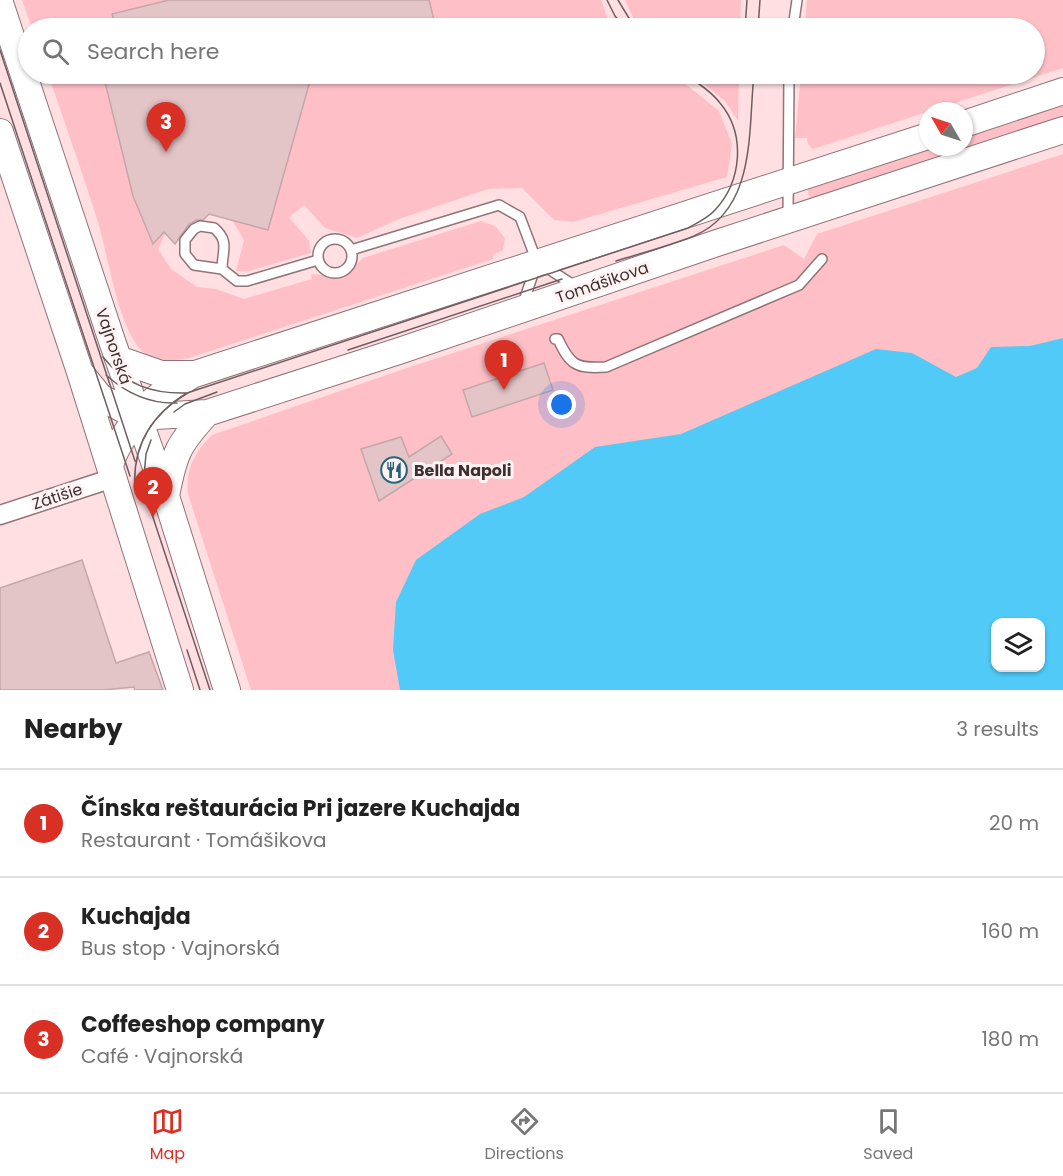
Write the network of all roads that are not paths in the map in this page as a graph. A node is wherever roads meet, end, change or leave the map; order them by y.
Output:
1 (797, 0) edge
2 (0, 3) edge
3 (794, 18) edge
4 (18, 57) edge
5 (27, 84) edge
6 (789, 84) edge
7 (1063, 91) edge
8 (973, 121) edge
9 (1063, 130) edge
10 (0, 132) edge
11 (919, 139) edge
12 (788, 182) junction
13 (788, 221) junction
14 (351, 250) junction
15 (822, 259) dead end
16 (318, 260) junction
17 (537, 262) junction
18 (222, 269) junction
19 (581, 290) junction
20 (522, 309) junction
21 (555, 339) dead end
22 (118, 359) junction
23 (80, 372) junction
24 (195, 374) junction
25 (207, 413) junction
26 (138, 417) junction
27 (111, 472) junction
28 (166, 496) junction
29 (0, 515) edge
30 (180, 690) edge
31 (227, 690) edge

1 - 3 lane
2 - 4 main road, Vajnorská
5 - 22 main road, Vajnorská
6 - 12 lane
7 - 8 main road
9 - 13 main road, Tomášikova
10 - 23 main road
11 - 12 main road
12 - 13 lane
12 - 17 main road
13 - 19 main road, Tomášikova
14 - 16 lane
14 - 16 lane
14 - 17 lane
15 - 21 lane
16 - 18 lane
17 - 19 lane
17 - 20 lane
17 - 24 main road
18 - 18 lane
19 - 20 main road, Tomášikova
20 - 25 main road, Tomášikova
22 - 24 main road
22 - 26 main road, Vajnorská
23 - 26 main road
23 - 27 main road
24 - 26 main road
25 - 26 main road, Tomášikova
25 - 28 main road
26 - 27 main road
26 - 28 main road, Vajnorská
27 - 29 street, Zátišie
27 - 30 main road
28 - 31 main road, Vajnorská

